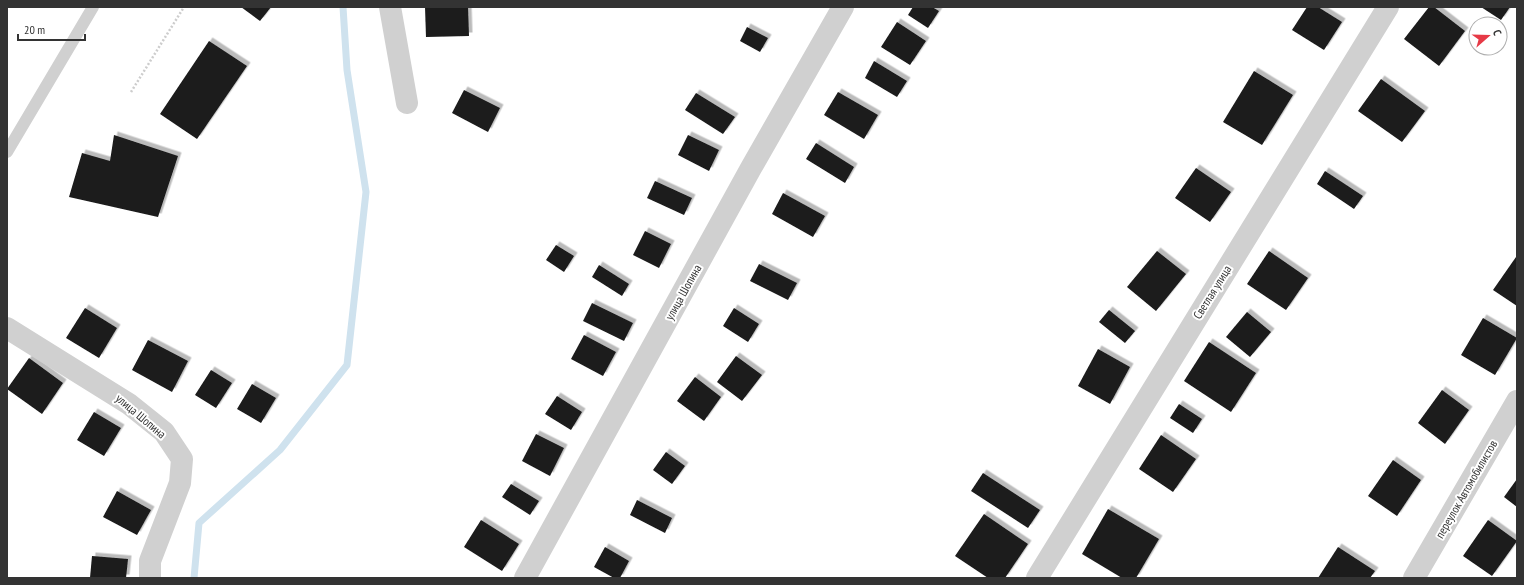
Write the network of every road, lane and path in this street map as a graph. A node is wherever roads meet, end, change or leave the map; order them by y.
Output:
1 (93, 7) edge
2 (184, 7) edge
3 (390, 7) edge
4 (843, 7) edge
5 (1388, 7) edge
6 (131, 92) dead end
7 (407, 103) dead end
8 (7, 152) edge
9 (7, 328) edge
10 (1517, 401) edge
11 (150, 578) edge
12 (525, 578) edge
13 (1037, 578) edge
14 (1414, 578) edge

1 - 8 lane
2 - 6 path
3 - 7 street
4 - 12 street, улица Шопина
5 - 13 street, Светлая улица
9 - 11 street, улица Шопина
10 - 14 street, переулок Автомобилистов

